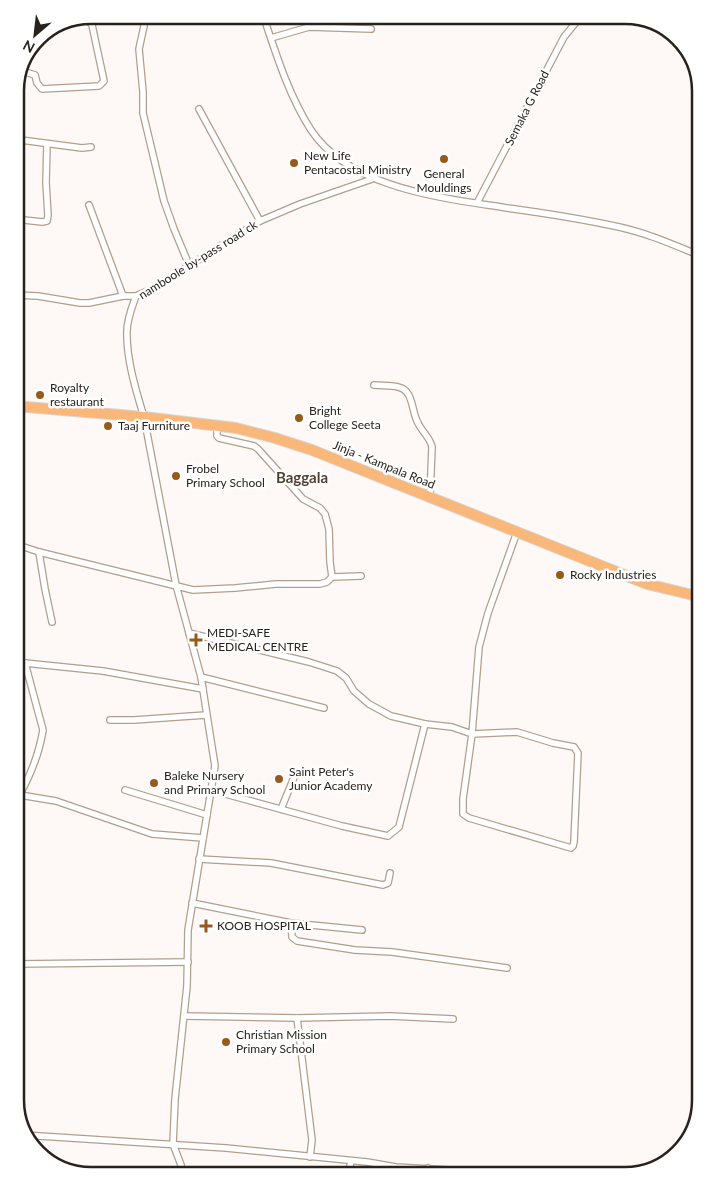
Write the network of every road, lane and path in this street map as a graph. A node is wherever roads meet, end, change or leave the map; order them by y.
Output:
1 (91, 24) edge
2 (144, 24) edge
3 (266, 24) edge
4 (575, 24) edge
5 (371, 29) dead end
6 (271, 38) junction
7 (26, 72) edge
8 (199, 109) dead end
9 (24, 140) edge
10 (47, 144) junction
11 (92, 147) dead end
12 (375, 178) junction
13 (477, 203) junction
14 (90, 205) dead end
15 (24, 220) edge
16 (260, 221) junction
17 (692, 252) edge
18 (189, 264) junction
19 (24, 295) edge
20 (123, 296) junction
21 (136, 296) junction
22 (374, 385) dead end
23 (24, 407) edge
24 (144, 417) junction
25 (217, 426) junction
26 (430, 497) junction
27 (517, 532) junction
28 (24, 547) edge
29 (39, 552) junction
30 (361, 576) dead end
31 (332, 577) junction
32 (176, 586) junction
33 (692, 595) edge
34 (52, 622) dead end
35 (189, 633) junction
36 (25, 663) joint
37 (200, 677) junction
38 (203, 689) junction
39 (324, 708) dead end
40 (206, 714) junction
41 (110, 720) dead end
42 (425, 724) junction
43 (472, 734) junction
44 (295, 775) dead end
45 (24, 786) edge
46 (125, 790) dead end
47 (212, 790) junction
48 (24, 796) edge
49 (281, 809) junction
50 (207, 815) junction
51 (203, 838) junction
52 (199, 859) junction
53 (390, 873) dead end
54 (192, 903) junction
55 (291, 923) junction
56 (362, 930) dead end
57 (188, 962) junction
58 (24, 964) edge
59 (507, 968) dead end
60 (184, 1016) junction
61 (297, 1018) junction
62 (453, 1019) dead end
63 (34, 1137) edge
64 (172, 1144) junction
65 (310, 1157) junction
66 (351, 1160) junction
67 (181, 1167) edge
68 (350, 1167) edge
69 (396, 1167) edge

1 - 7 street
2 - 18 street
3 - 6 street
4 - 13 street, Semaka G Road
5 - 6 street
6 - 12 street
8 - 16 street
9 - 10 street
10 - 11 street
10 - 15 street
12 - 13 street
12 - 16 street, namboole by-pass road ck
13 - 17 street
14 - 20 street
16 - 18 street, namboole by-pass road ck
18 - 21 street, namboole by-pass road ck
19 - 20 street
20 - 21 street
21 - 24 street, namboole by-pass road ck
22 - 26 street
23 - 24 highway, Jinja - Kampala Road
24 - 25 highway, Jinja - Kampala Road
24 - 32 street, namboole by-pass road ck
25 - 26 highway, Jinja - Kampala Road
25 - 31 street
26 - 27 highway, Jinja - Kampala Road
27 - 33 highway, Jinja - Kampala Road
27 - 43 street
28 - 29 street
29 - 32 street
29 - 34 street
30 - 31 street
31 - 32 street
32 - 35 street, namboole by-pass road ck
35 - 37 street, namboole by-pass road ck
35 - 42 street
36 - 38 street
36 - 45 street
37 - 38 street, namboole by-pass road ck
37 - 39 street
38 - 40 street, namboole by-pass road ck
40 - 41 street
40 - 47 street, namboole by-pass road ck
42 - 43 street
42 - 49 street
43 - 43 street
44 - 49 street
46 - 50 street
47 - 49 street
47 - 50 street, namboole by-pass road ck
48 - 51 street
50 - 51 street, namboole by-pass road ck
51 - 52 street, namboole by-pass road ck
52 - 53 street
52 - 54 street, namboole by-pass road ck
54 - 55 street
54 - 57 street, namboole by-pass road ck
55 - 56 street
55 - 59 street
57 - 58 street
57 - 60 street, namboole by-pass road ck
60 - 61 street
60 - 64 street, namboole by-pass road ck
61 - 62 street
61 - 65 street
63 - 64 street
64 - 65 street
64 - 67 street
65 - 66 street
66 - 68 street
66 - 69 street

